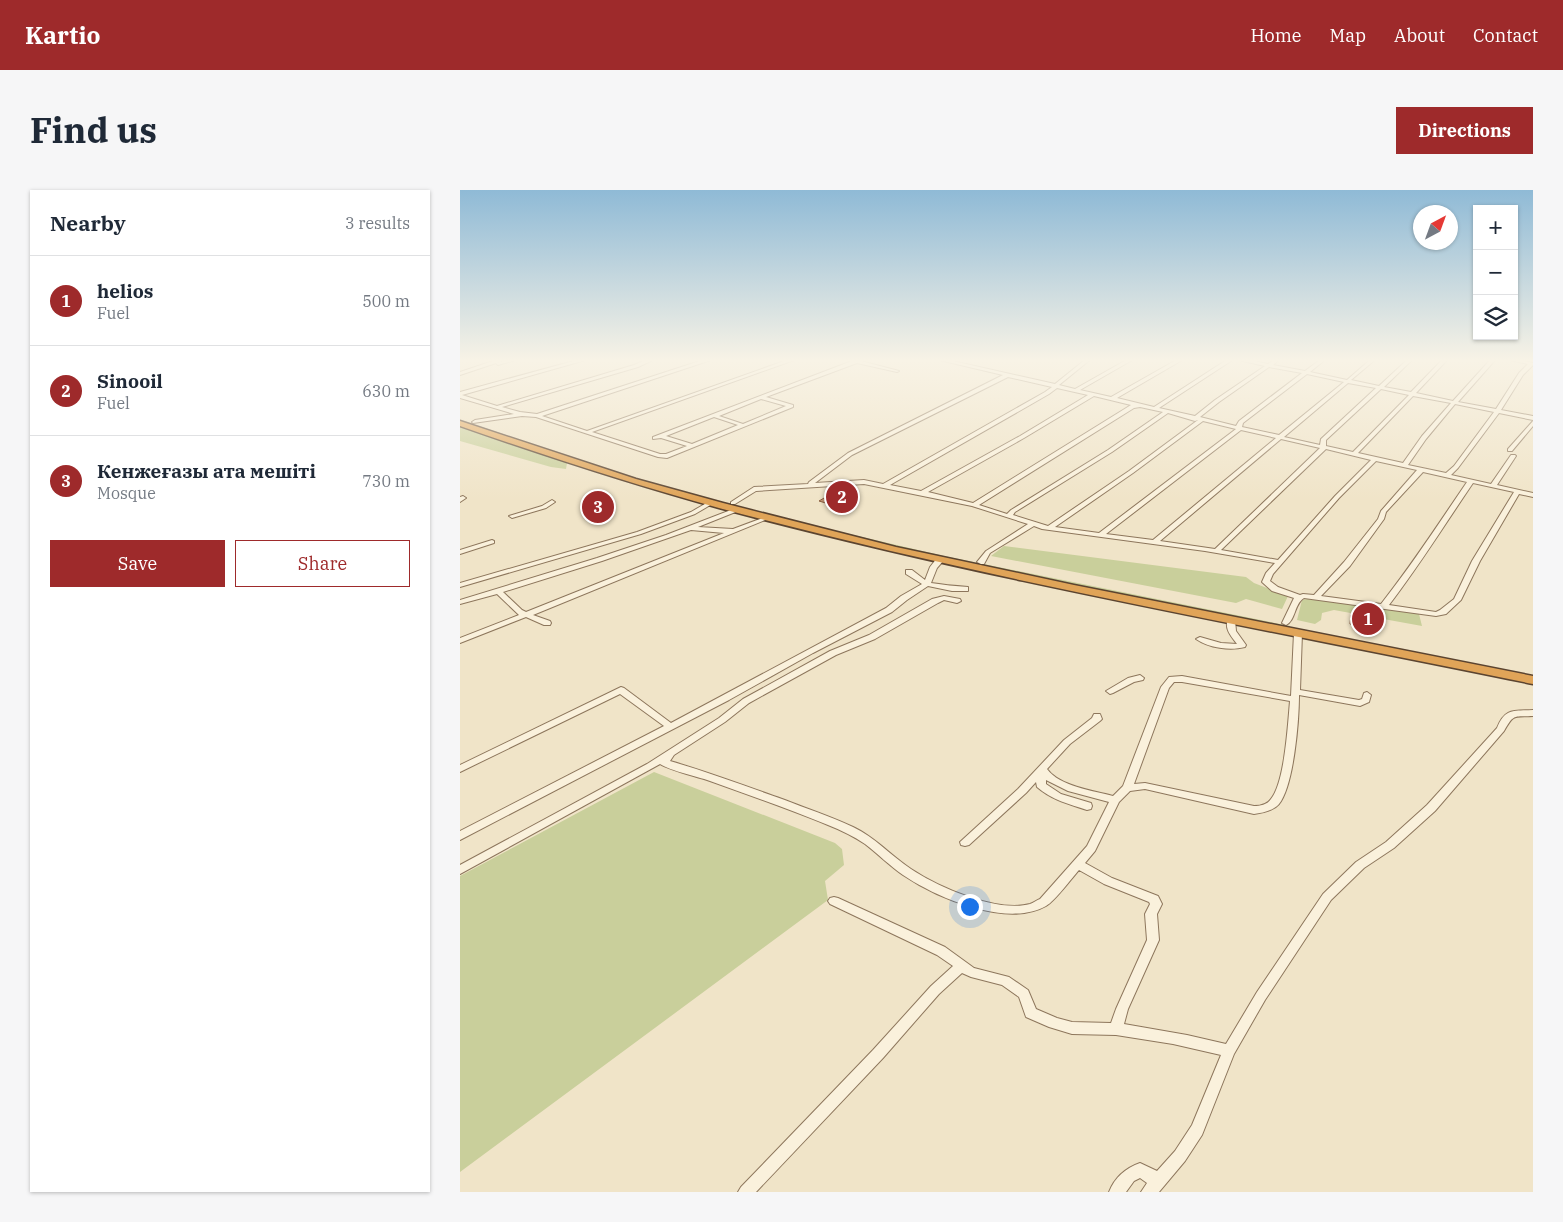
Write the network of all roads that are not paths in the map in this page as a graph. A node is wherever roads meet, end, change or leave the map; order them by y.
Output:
1 (493, 406) edge
2 (501, 406) edge
3 (568, 406) edge
4 (662, 406) edge
5 (742, 406) edge
6 (790, 406) edge
7 (946, 406) edge
8 (1023, 406) edge
9 (1074, 406) edge
10 (1140, 406) joint
11 (1159, 406) edge
12 (1212, 406) edge
13 (1263, 406) edge
14 (1318, 406) edge
15 (1359, 406) edge
16 (1400, 406) edge
17 (1451, 406) edge
18 (1472, 406) edge
19 (1501, 406) edge
20 (497, 407) junction
21 (1154, 409) junction
22 (1498, 411) junction
23 (1167, 412) junction
24 (522, 415) junction
25 (537, 416) junction
26 (715, 416) junction
27 (460, 417) edge
28 (1533, 418) edge
29 (1198, 420) junction
30 (474, 422) junction
31 (460, 423) edge
32 (1533, 423) edge
33 (742, 425) junction
34 (1240, 429) junction
35 (588, 432) junction
36 (662, 436) junction
37 (655, 438) dead end
38 (1279, 438) junction
39 (692, 446) junction
40 (1324, 448) junction
41 (1353, 455) junction
42 (1374, 459) junction
43 (1404, 466) junction
44 (1421, 470) junction
45 (1446, 476) junction
46 (1471, 481) junction
47 (809, 484) junction
48 (884, 486) junction
49 (1493, 486) junction
50 (922, 492) junction
51 (1517, 492) junction
52 (1533, 496) edge
53 (552, 502) dead end
54 (710, 503) junction
55 (974, 505) junction
56 (735, 507) junction
57 (512, 516) dead end
58 (1009, 516) junction
59 (767, 518) junction
60 (709, 521) junction
61 (1032, 524) junction
62 (1050, 528) junction
63 (686, 531) junction
64 (716, 531) junction
65 (734, 532) junction
66 (1100, 536) junction
67 (492, 542) dead end
68 (1154, 542) junction
69 (1216, 551) junction
70 (460, 552) edge
71 (940, 560) junction
72 (981, 562) junction
73 (1279, 562) junction
74 (909, 572) dead end
75 (927, 584) junction
76 (460, 585) edge
77 (965, 589) dead end
78 (498, 591) junction
79 (1316, 596) junction
80 (1299, 597) junction
81 (957, 601) dead end
82 (460, 602) edge
83 (1384, 606) junction
84 (528, 614) junction
85 (1231, 620) junction
86 (547, 623) dead end
87 (1286, 623) junction
88 (1298, 633) junction
89 (1200, 639) dead end
90 (460, 641) edge
91 (1533, 673) edge
92 (1140, 678) dead end
93 (1533, 680) edge
94 (1110, 691) dead end
95 (1367, 695) dead end
96 (1295, 696) junction
97 (726, 698) junction
98 (1533, 713) edge
99 (1096, 716) dead end
100 (722, 720) junction
101 (670, 727) junction
102 (672, 751) junction
103 (1042, 769) junction
104 (460, 770) edge
105 (1127, 788) junction
106 (1110, 799) dead end
107 (1087, 806) dead end
108 (460, 836) edge
109 (965, 842) dead end
110 (1078, 864) junction
111 (460, 870) edge
112 (834, 901) dead end
113 (961, 966) junction
114 (1116, 1029) junction
115 (1229, 1051) junction
116 (1154, 1187) edge
117 (746, 1192) edge
118 (1117, 1192) edge

1 - 20 street
2 - 20 street
3 - 25 street
4 - 35 street
5 - 26 street
6 - 33 street
7 - 47 street
8 - 48 street
9 - 50 street
10 - 21 street
10 - 55 street
11 - 21 street
12 - 29 street
13 - 34 street
14 - 38 street
15 - 40 street
16 - 41 street
17 - 43 street
18 - 22 street
19 - 22 street
20 - 24 street
21 - 23 street
22 - 28 street
22 - 45 street
23 - 29 street
23 - 58 street
24 - 25 street
24 - 30 street
25 - 35 street
26 - 33 street
26 - 36 street
27 - 30 highway
29 - 34 street
29 - 62 street
30 - 56 highway
31 - 54 highway
32 - 49 street
33 - 39 street
34 - 38 street
34 - 66 street
35 - 39 street
36 - 37 street
36 - 39 street
38 - 40 street
38 - 68 street
40 - 41 street
40 - 69 street
41 - 42 street
42 - 43 street
42 - 73 street
43 - 44 street
44 - 45 street
44 - 79 street
45 - 46 street
46 - 49 street
46 - 83 street
47 - 48 street
47 - 56 street
48 - 50 street
49 - 51 street
50 - 55 street
51 - 52 street
51 - 83 street
53 - 57 street
54 - 56 highway
54 - 76 street
55 - 58 street
56 - 59 highway
56 - 60 street
56 - 72 highway
58 - 61 street
59 - 65 street
59 - 71 highway
60 - 63 street
60 - 64 street
61 - 62 street
61 - 72 street
62 - 66 street
63 - 64 street
63 - 78 street
64 - 65 street
65 - 84 street
66 - 68 street
67 - 70 street
68 - 69 street
69 - 73 street
71 - 75 street
71 - 85 highway
72 - 87 highway
73 - 80 street
74 - 75 street
75 - 77 street
75 - 97 street
78 - 82 street
78 - 84 street
79 - 80 street
79 - 83 street
80 - 87 street
81 - 100 street
84 - 86 street
84 - 90 street
85 - 88 highway
85 - 89 street
87 - 91 highway
88 - 93 highway
88 - 96 street
92 - 94 street
95 - 96 street
96 - 105 street
96 - 105 street
97 - 100 street
97 - 101 street
98 - 115 street
99 - 103 street
100 - 102 street
101 - 104 street
101 - 108 street
102 - 110 street
102 - 111 street
103 - 106 street
103 - 107 street
103 - 109 street
105 - 110 street
110 - 114 street
112 - 113 street
113 - 114 street
113 - 117 street
114 - 115 street
115 - 116 street
116 - 118 street

